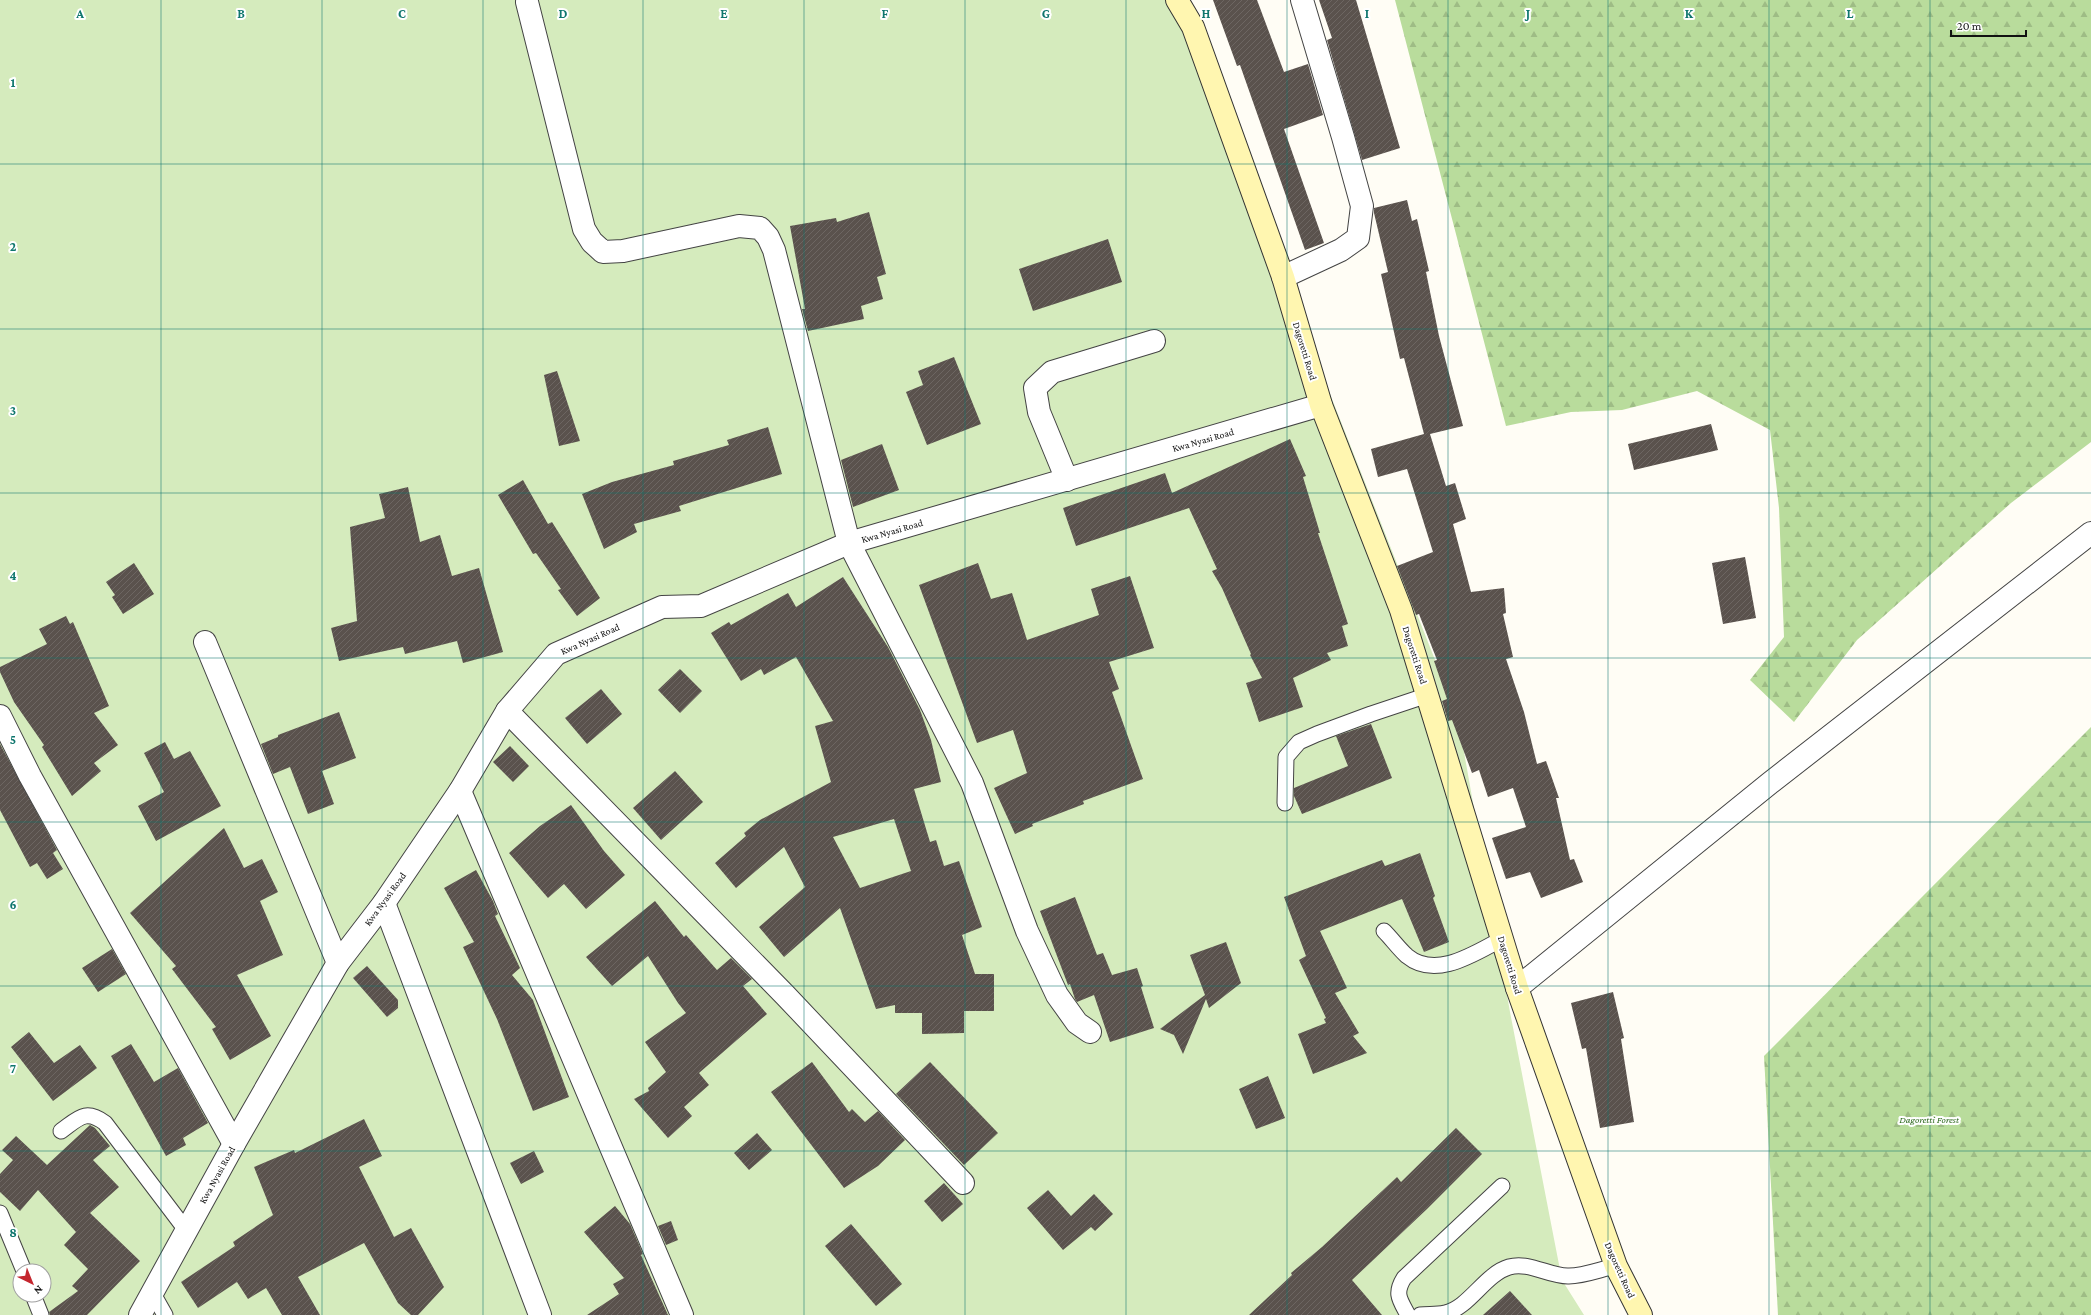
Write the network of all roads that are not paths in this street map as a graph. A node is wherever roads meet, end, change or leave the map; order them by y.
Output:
1 (1177, 0) edge
2 (1302, 0) edge
3 (527, 2) dead end
4 (1283, 277) junction
5 (1154, 341) dead end
6 (1321, 405) junction
7 (1067, 480) junction
8 (2091, 533) edge
9 (849, 543) junction
10 (205, 642) dead end
11 (1428, 695) junction
12 (507, 711) junction
13 (0, 716) edge
14 (460, 791) junction
15 (1285, 804) dead end
16 (384, 903) junction
17 (1384, 931) dead end
18 (1502, 939) junction
19 (338, 963) junction
20 (1517, 988) junction
21 (1090, 1032) dead end
22 (61, 1131) dead end
23 (234, 1144) junction
24 (964, 1183) dead end
25 (1502, 1186) dead end
26 (0, 1213) edge
27 (186, 1230) junction
28 (21, 1263) edge
29 (1616, 1266) junction
30 (152, 1292) junction
31 (36, 1303) edge
32 (41, 1315) edge
33 (140, 1315) edge
34 (165, 1315) edge
35 (540, 1315) edge
36 (682, 1315) edge
37 (1408, 1315) edge
38 (1420, 1315) edge
39 (1641, 1315) edge

1 - 4 main road, Dagoretti Road
2 - 4 street
3 - 9 street
4 - 6 main road, Dagoretti Road
5 - 7 street
6 - 7 street, Kwa Nyasi Road
6 - 11 main road, Dagoretti Road
7 - 9 street, Kwa Nyasi Road
8 - 20 street
9 - 12 street, Kwa Nyasi Road
9 - 21 street
10 - 19 street
11 - 15 lane
11 - 18 main road, Dagoretti Road
12 - 14 street, Kwa Nyasi Road
12 - 24 street
13 - 23 street
14 - 16 street, Kwa Nyasi Road
14 - 36 street
16 - 19 street, Kwa Nyasi Road
16 - 35 street
17 - 18 lane
18 - 20 main road, Dagoretti Road
19 - 23 street, Kwa Nyasi Road
20 - 29 main road, Dagoretti Road
22 - 27 lane
23 - 27 street, Kwa Nyasi Road
25 - 37 lane
26 - 28 lane
27 - 30 street, Kwa Nyasi Road
29 - 38 lane
29 - 39 main road, Dagoretti Road
30 - 33 street, Kwa Nyasi Road
30 - 34 lane
31 - 32 lane

